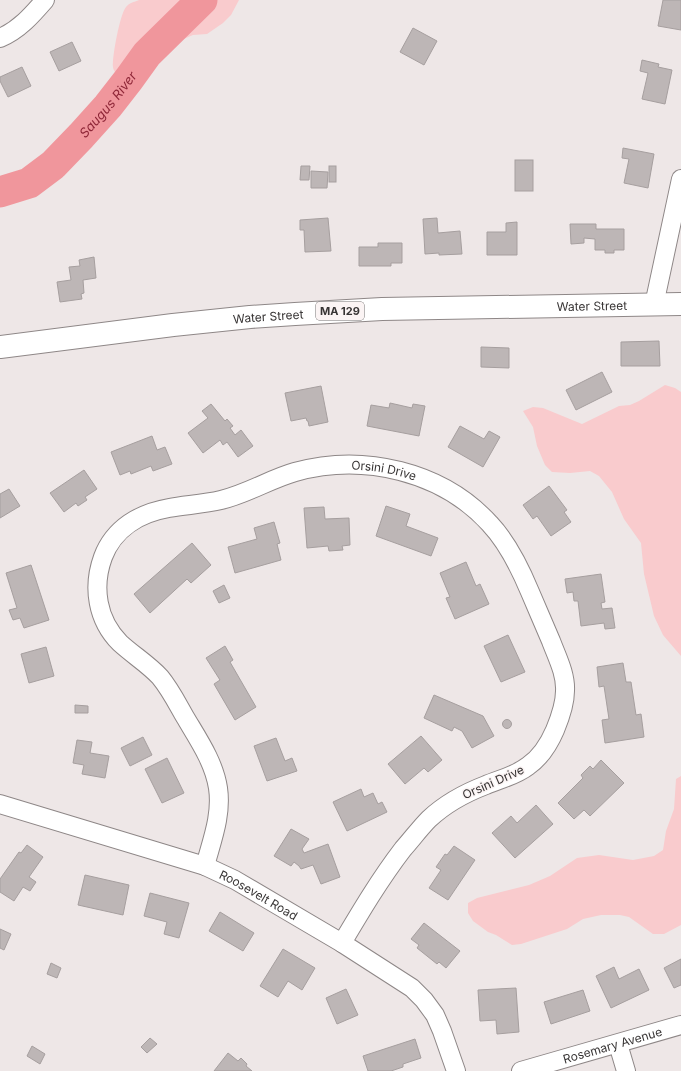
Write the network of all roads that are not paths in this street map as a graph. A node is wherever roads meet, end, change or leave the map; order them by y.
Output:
1 (45, 0) edge
2 (0, 38) edge
3 (681, 179) edge
4 (681, 304) edge
5 (654, 305) junction
6 (0, 347) edge
7 (0, 804) edge
8 (205, 866) junction
9 (342, 943) junction
10 (681, 1025) edge
11 (618, 1044) junction
12 (456, 1071) edge
13 (521, 1071) edge
14 (626, 1071) edge

1 - 2 street
3 - 5 street
4 - 5 main road, Water Street / MA 129
5 - 6 main road, Water Street / MA 129
7 - 8 street, Roosevelt Road
8 - 9 street, Roosevelt Road
8 - 9 street, Orsini Drive
9 - 12 street, Roosevelt Road
10 - 11 street, Rosemary Avenue
11 - 13 street, Rosemary Avenue
11 - 14 street

